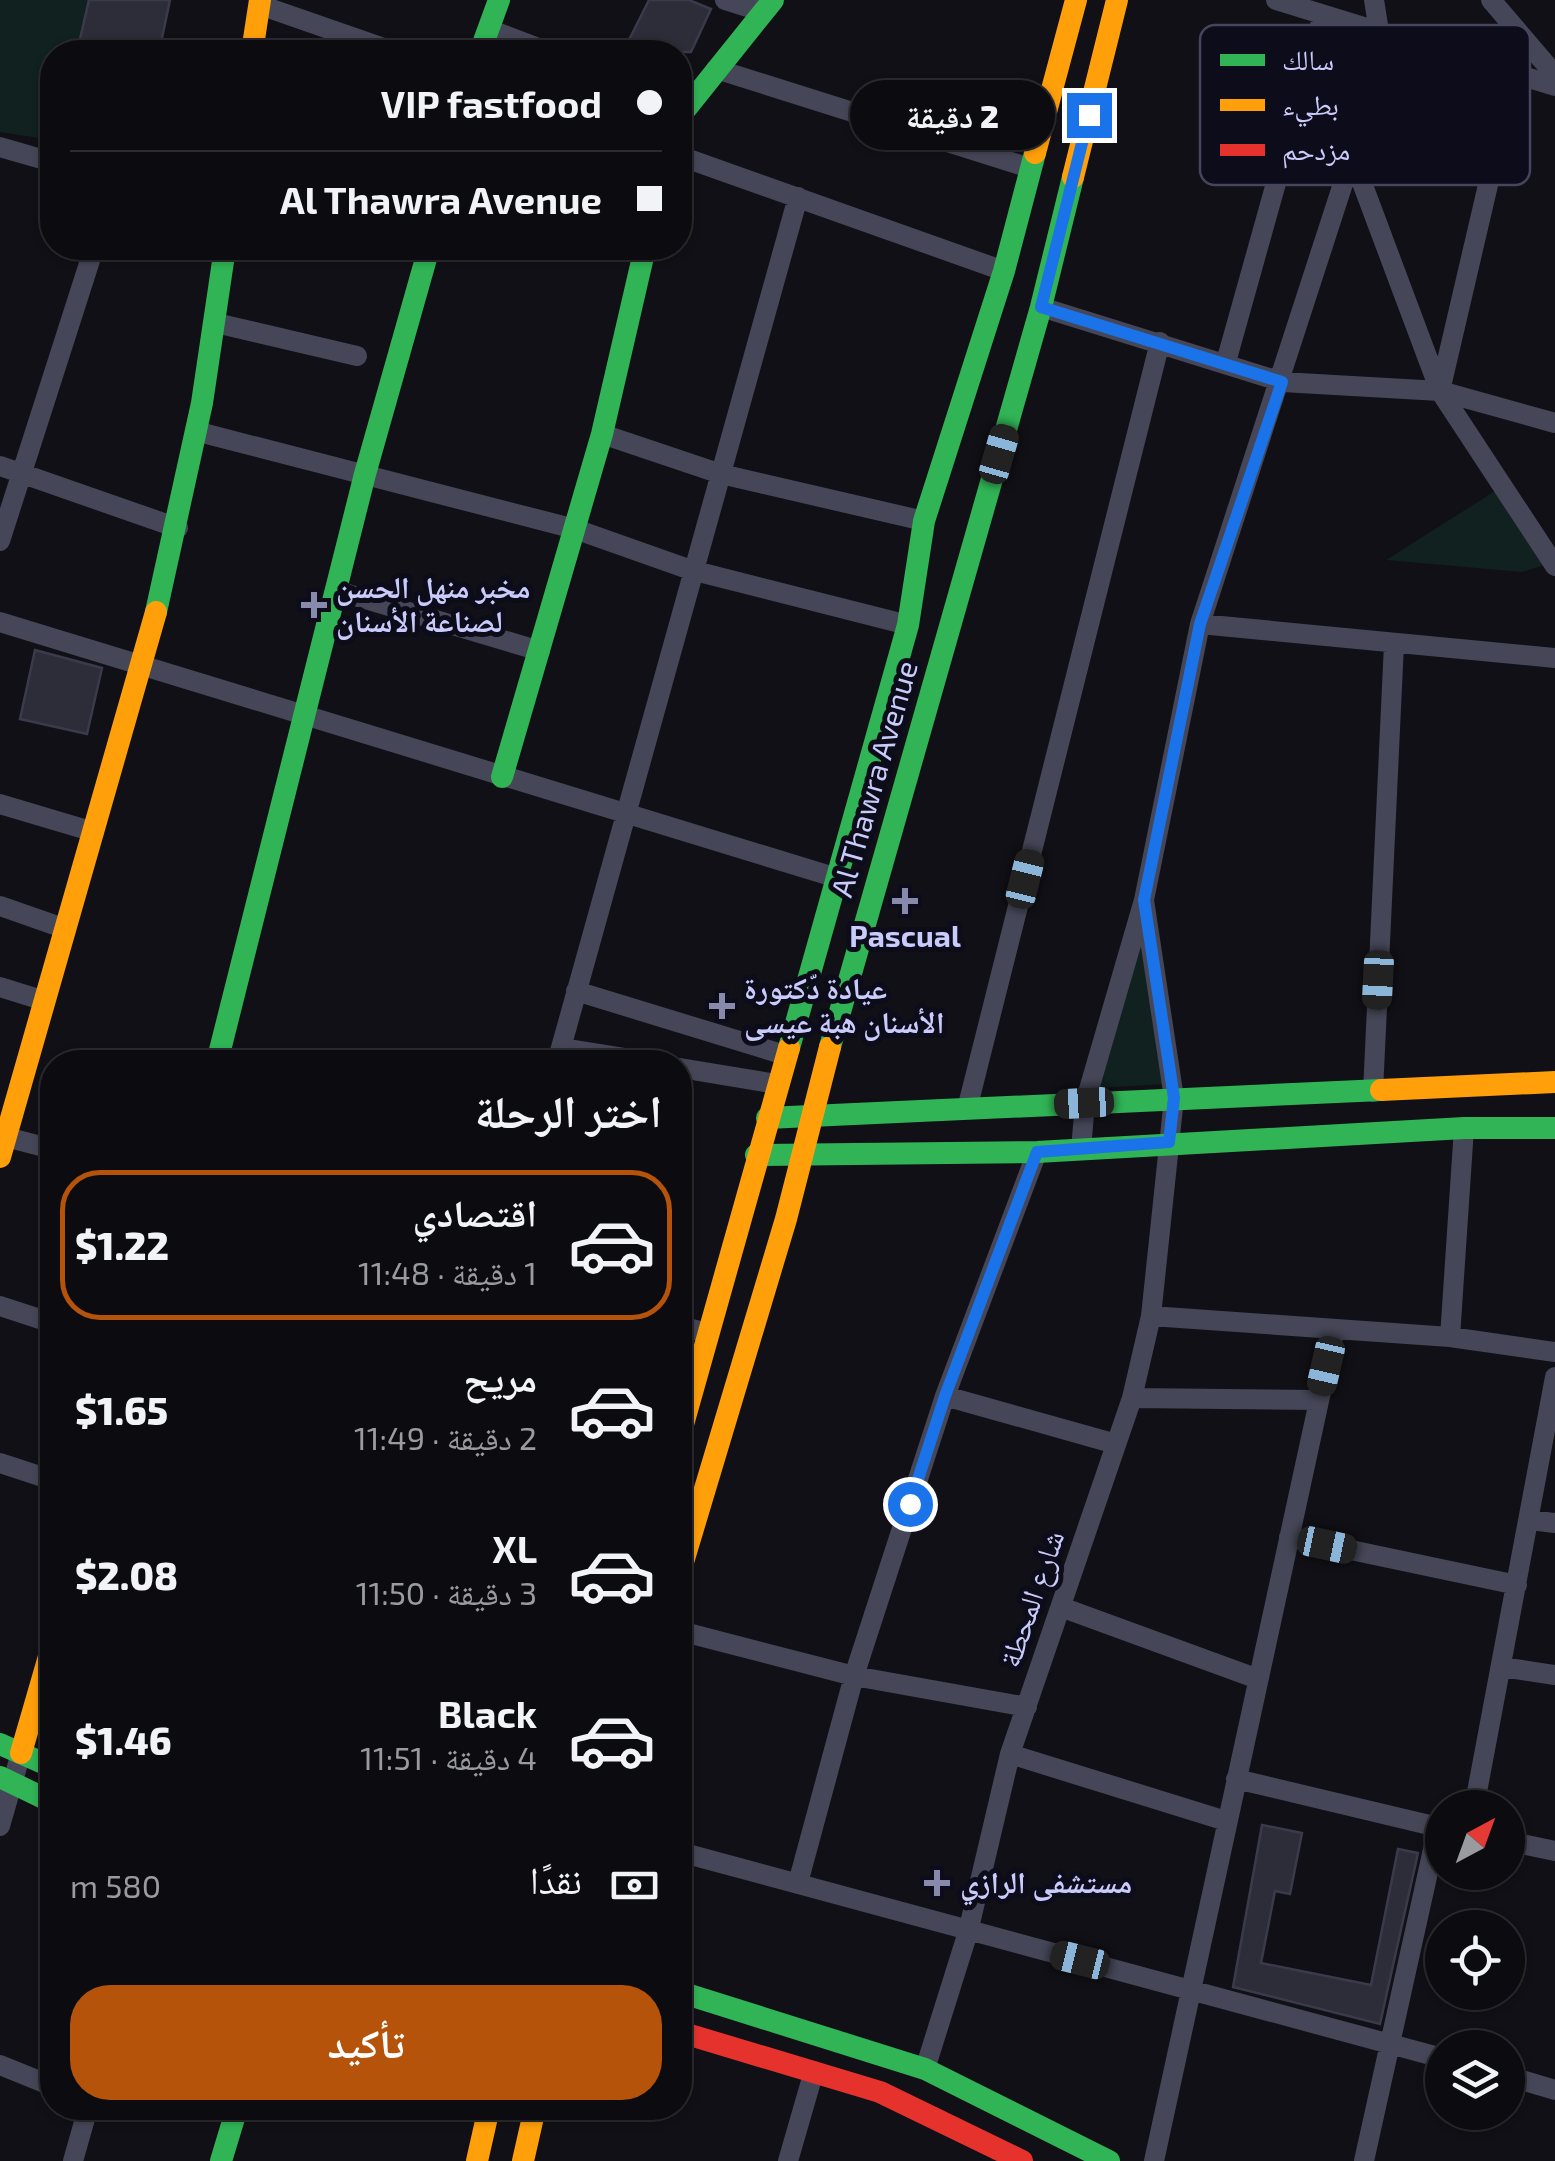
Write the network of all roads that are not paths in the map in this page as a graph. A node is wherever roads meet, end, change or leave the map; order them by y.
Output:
1 (499, 0) edge
2 (725, 0) edge
3 (1076, 0) edge
4 (1118, 0) edge
5 (1276, 0) edge
6 (1374, 0) edge
7 (1491, 0) edge
8 (260, 2) edge
9 (768, 6) edge
10 (1324, 15) junction
11 (1321, 25) edge
12 (1356, 25) edge
13 (1378, 25) edge
14 (1511, 25) edge
15 (488, 29) junction
16 (254, 40) edge
17 (363, 40) edge
18 (484, 40) edge
19 (517, 40) edge
20 (1530, 47) edge
21 (716, 69) junction
22 (1555, 75) edge
23 (1530, 78) edge
24 (1555, 86) edge
25 (692, 97) edge
26 (0, 147) edge
27 (40, 159) edge
28 (692, 160) edge
29 (1030, 168) junction
30 (1276, 185) edge
31 (1343, 185) edge
32 (1363, 185) edge
33 (1488, 185) edge
34 (798, 197) junction
35 (89, 260) edge
36 (224, 260) edge
37 (427, 260) edge
38 (642, 260) edge
39 (1004, 271) junction
40 (1041, 307) junction
41 (216, 322) junction
42 (1160, 342) junction
43 (357, 356) dead end
44 (1226, 362) junction
45 (1282, 382) junction
46 (1440, 391) junction
47 (1555, 423) edge
48 (199, 432) junction
49 (602, 434) junction
50 (10, 470) edge
51 (365, 474) junction
52 (721, 474) junction
53 (924, 521) junction
54 (178, 528) junction
55 (574, 528) junction
56 (0, 541) edge
57 (1555, 566) edge
58 (691, 570) junction
59 (336, 590) junction
60 (0, 622) edge
61 (1200, 624) junction
62 (908, 625) junction
63 (1394, 644) junction
64 (540, 651) junction
65 (1555, 658) edge
66 (144, 665) junction
67 (303, 718) junction
68 (502, 777) junction
69 (0, 804) edge
70 (625, 811) junction
71 (94, 832) junction
72 (834, 878) junction
73 (1144, 900) junction
74 (0, 906) edge
75 (66, 929) junction
76 (0, 987) edge
77 (576, 991) junction
78 (46, 1001) junction
79 (220, 1050) edge
80 (560, 1050) edge
81 (784, 1055) junction
82 (692, 1070) edge
83 (1555, 1082) edge
84 (777, 1084) junction
85 (1373, 1092) junction
86 (1174, 1098) junction
87 (1084, 1103) junction
88 (967, 1109) junction
89 (810, 1117) junction
90 (767, 1118) junction
91 (1464, 1128) junction
92 (1555, 1128) edge
93 (1169, 1142) junction
94 (3, 1147) edge
95 (40, 1149) edge
96 (1080, 1149) junction
97 (1037, 1152) junction
98 (756, 1155) junction
99 (801, 1155) junction
100 (0, 1306) edge
101 (1150, 1316) junction
102 (40, 1319) edge
103 (692, 1329) edge
104 (1334, 1332) junction
105 (707, 1333) junction
106 (1450, 1338) junction
107 (1555, 1352) edge
108 (1555, 1377) edge
109 (692, 1390) edge
110 (945, 1396) junction
111 (1132, 1398) junction
112 (1318, 1400) junction
113 (1116, 1444) junction
114 (0, 1463) edge
115 (40, 1476) edge
116 (1530, 1520) junction
117 (1555, 1523) edge
118 (692, 1531) edge
119 (1288, 1537) junction
120 (1517, 1585) junction
121 (1061, 1607) junction
122 (692, 1634) edge
123 (1502, 1667) junction
124 (1555, 1675) edge
125 (40, 1676) edge
126 (854, 1676) junction
127 (1258, 1679) junction
128 (1027, 1707) junction
129 (11, 1748) edge
130 (1010, 1754) junction
131 (40, 1761) edge
132 (1236, 1779) junction
133 (6, 1780) edge
134 (1478, 1790) edge
135 (40, 1796) edge
136 (1226, 1821) junction
137 (1425, 1824) edge
138 (0, 1826) edge
139 (1525, 1845) edge
140 (1555, 1851) edge
141 (692, 1855) edge
142 (798, 1882) junction
143 (1426, 1890) edge
144 (968, 1932) junction
145 (1191, 1989) junction
146 (692, 1996) edge
147 (692, 2035) edge
148 (1391, 2042) junction
149 (1425, 2053) edge
150 (0, 2065) edge
151 (925, 2069) junction
152 (814, 2070) junction
153 (40, 2081) edge
154 (1525, 2081) edge
155 (1555, 2090) edge
156 (81, 2120) edge
157 (233, 2120) edge
158 (486, 2120) edge
159 (532, 2120) edge
160 (73, 2161) edge
161 (221, 2161) edge
162 (477, 2161) edge
163 (523, 2161) edge
164 (788, 2161) edge
165 (1022, 2161) edge
166 (1109, 2161) edge
167 (1154, 2161) edge
168 (1364, 2161) edge

1 - 15 main road
2 - 9 street
3 - 29 main road, Al Thawra Avenue
4 - 40 main road, Al Thawra Avenue
5 - 10 street
6 - 13 street
7 - 14 street
8 - 16 main road
8 - 17 street
9 - 21 main road
10 - 11 street
10 - 12 street
15 - 18 main road
15 - 19 street
20 - 22 street
21 - 25 main road
21 - 29 street
23 - 24 street
26 - 27 street
28 - 34 street
29 - 39 main road, Al Thawra Avenue
30 - 44 street
31 - 45 street
32 - 46 street
33 - 46 street
34 - 39 street
34 - 52 street
35 - 50 street
36 - 41 main road
37 - 51 main road
38 - 49 main road
39 - 53 main road, Al Thawra Avenue
40 - 42 street
40 - 89 main road, Al Thawra Avenue
41 - 43 street
41 - 48 main road
42 - 44 street
42 - 88 street
44 - 45 street
45 - 46 street
45 - 61 street
46 - 47 street
46 - 57 street
48 - 51 street
48 - 54 main road
49 - 52 street
49 - 55 main road
50 - 54 street
50 - 56 street
51 - 55 street
51 - 59 main road
52 - 53 street
52 - 58 street
53 - 62 main road, Al Thawra Avenue
54 - 66 main road
55 - 58 street
55 - 64 main road
58 - 62 street
58 - 70 street
59 - 64 street
59 - 67 main road
60 - 66 street
61 - 63 street
61 - 73 street
62 - 72 main road, Al Thawra Avenue
63 - 65 street
63 - 85 street
64 - 68 main road
66 - 67 street
66 - 71 main road
67 - 68 street
67 - 79 main road
68 - 70 street
69 - 71 street
70 - 72 street
70 - 77 street
71 - 75 main road
72 - 81 main road, Al Thawra Avenue
73 - 86 street, شارع المحطة
73 - 87 street
74 - 75 street
75 - 78 main road
76 - 78 street
77 - 80 street
77 - 81 street
78 - 94 main road
81 - 84 main road, Al Thawra Avenue
82 - 84 street
83 - 85 main road
84 - 90 main road, Al Thawra Avenue
85 - 86 main road
86 - 87 main road
86 - 93 street, شارع المحطة
87 - 88 main road
87 - 96 street
88 - 89 main road
89 - 90 main road
89 - 99 main road, Al Thawra Avenue
90 - 98 main road, Al Thawra Avenue
91 - 92 main road
91 - 93 main road
91 - 106 street
93 - 96 main road
93 - 101 street, شارع المحطة
94 - 95 street
96 - 97 main road
97 - 99 main road
97 - 110 street
98 - 99 main road
98 - 105 main road, Al Thawra Avenue
99 - 118 main road, Al Thawra Avenue
100 - 102 street
101 - 104 street
101 - 111 street, شارع المحطة
103 - 105 street
104 - 106 street
104 - 112 street
105 - 109 main road, Al Thawra Avenue
106 - 107 street
108 - 116 street
110 - 113 street
110 - 126 street
111 - 112 street
111 - 113 street, شارع المحطة
112 - 119 street
113 - 121 street, شارع المحطة
114 - 115 street
116 - 117 street
116 - 120 street
119 - 120 street
119 - 127 street
120 - 123 street
121 - 127 street
121 - 128 street, شارع المحطة
122 - 126 street
123 - 124 street
123 - 134 street
125 - 129 main road
126 - 128 street
126 - 142 street
127 - 132 street
128 - 130 street, شارع المحطة
129 - 131 main road
129 - 133 street
130 - 136 street
130 - 144 street, شارع المحطة
132 - 136 street
132 - 137 street
133 - 135 main road
133 - 138 street
136 - 145 street
139 - 140 street
141 - 142 street
142 - 144 street
143 - 148 street
144 - 145 street
144 - 151 street, شارع المحطة
145 - 148 street
145 - 167 street
146 - 151 main road
147 - 152 main road
148 - 149 street
148 - 168 street
150 - 153 street
151 - 166 main road
152 - 164 street
152 - 165 main road
154 - 155 street
156 - 160 street
157 - 161 main road
158 - 162 main road
159 - 163 main road

